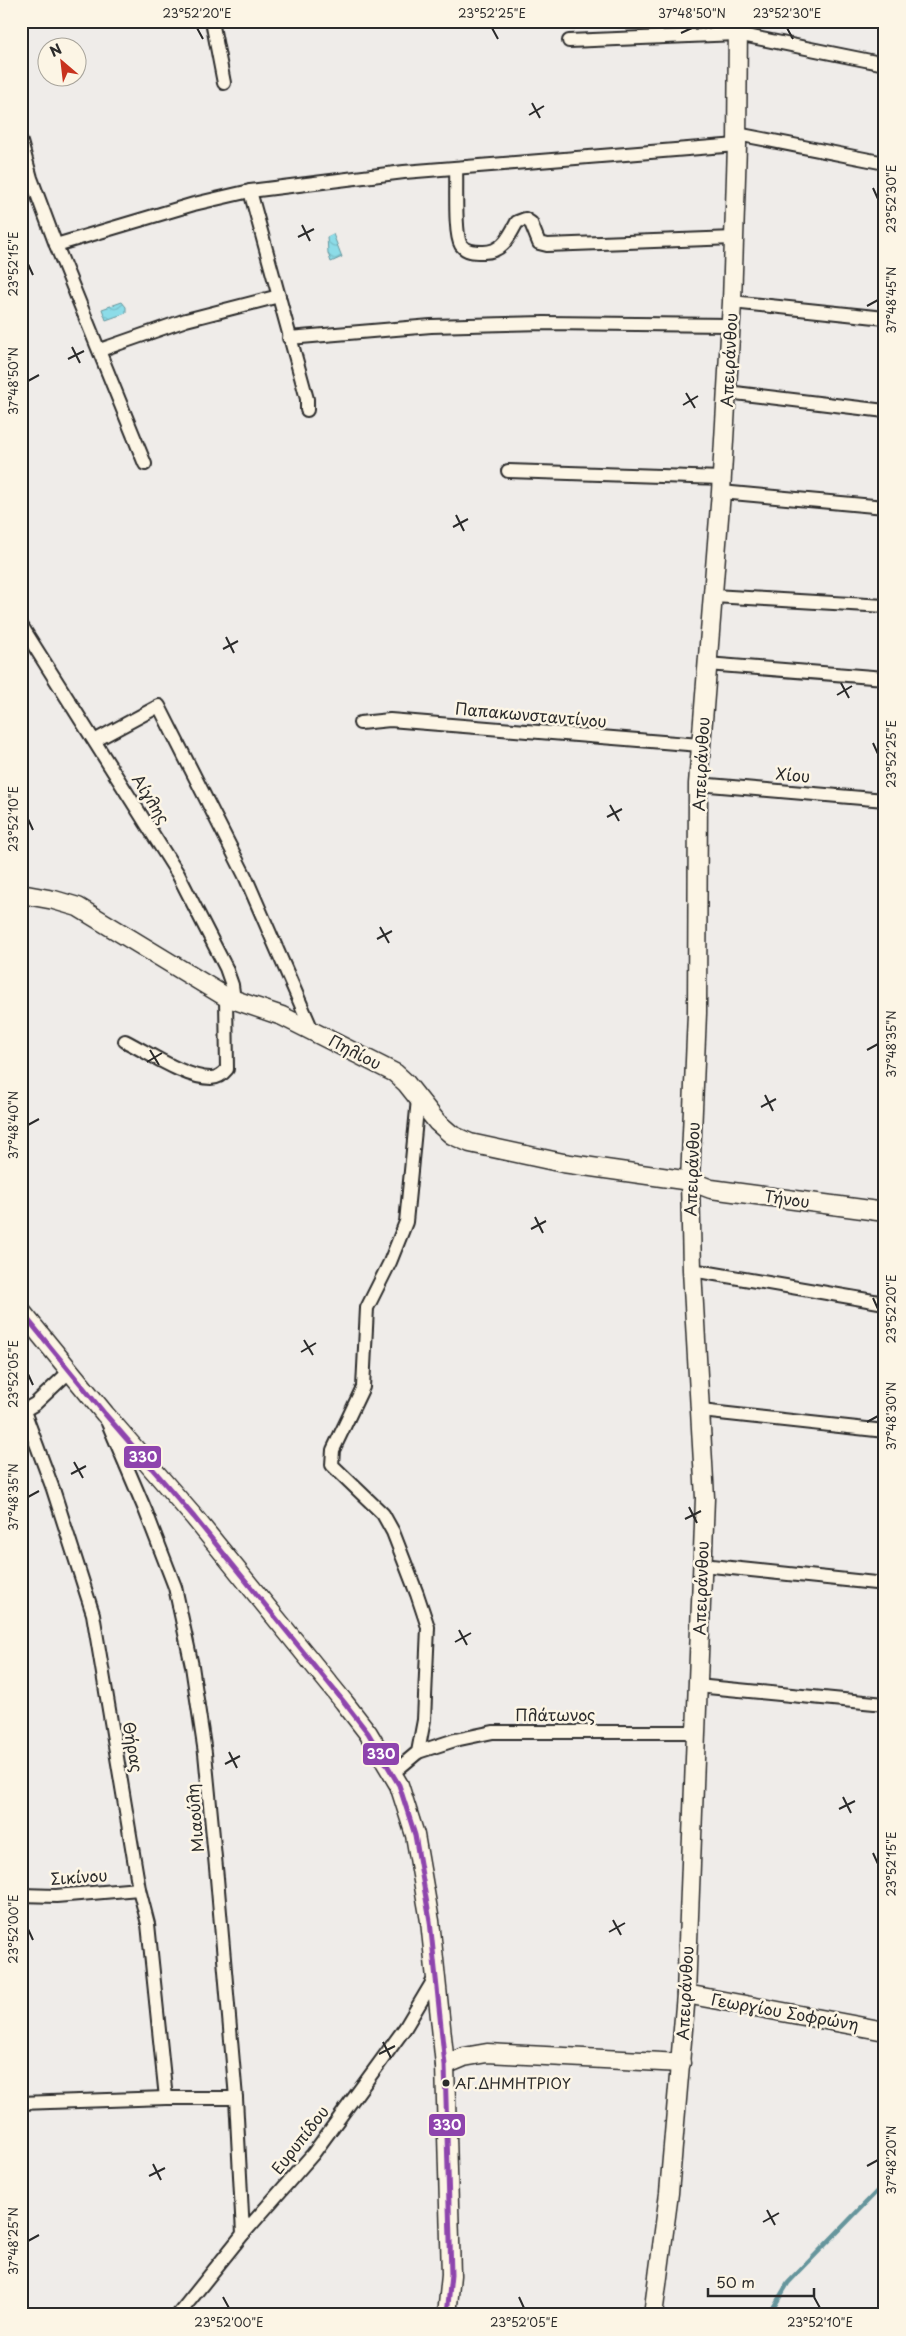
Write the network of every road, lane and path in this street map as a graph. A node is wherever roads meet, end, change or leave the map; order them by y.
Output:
1 (212, 21) edge
2 (737, 28) edge
3 (570, 41) dead end
4 (885, 64) edge
5 (224, 83) dead end
6 (737, 140) junction
7 (21, 142) edge
8 (885, 164) edge
9 (456, 168) junction
10 (250, 191) junction
11 (734, 238) junction
12 (56, 245) junction
13 (279, 296) junction
14 (732, 302) junction
15 (885, 318) edge
16 (730, 325) junction
17 (289, 338) junction
18 (100, 350) junction
19 (727, 392) junction
20 (307, 410) dead end
21 (885, 411) edge
22 (145, 464) dead end
23 (508, 471) dead end
24 (722, 485) junction
25 (885, 507) edge
26 (712, 596) junction
27 (885, 606) edge
28 (21, 625) edge
29 (707, 664) junction
30 (885, 678) edge
31 (360, 723) dead end
32 (96, 740) junction
33 (700, 745) junction
34 (698, 784) junction
35 (885, 800) edge
36 (21, 894) edge
37 (230, 998) junction
38 (312, 1030) junction
39 (125, 1041) dead end
40 (418, 1099) junction
41 (690, 1181) junction
42 (885, 1212) edge
43 (692, 1270) junction
44 (885, 1303) edge
45 (21, 1311) edge
46 (71, 1370) junction
47 (22, 1411) edge
48 (701, 1411) junction
49 (105, 1414) junction
50 (885, 1430) edge
51 (702, 1565) junction
52 (885, 1584) edge
53 (697, 1686) junction
54 (885, 1704) edge
55 (695, 1732) junction
56 (418, 1752) junction
57 (393, 1773) junction
58 (139, 1889) junction
59 (21, 1895) edge
60 (436, 1976) junction
61 (686, 1994) junction
62 (885, 2031) edge
63 (681, 2063) junction
64 (445, 2065) junction
65 (166, 2098) junction
66 (236, 2098) junction
67 (21, 2104) edge
68 (243, 2234) junction
69 (178, 2315) edge
70 (447, 2315) edge
71 (654, 2315) edge

1 - 5 street
2 - 3 street
2 - 4 street
2 - 6 street, Απειράνθου
6 - 8 street
6 - 9 street
6 - 11 street, Απειράνθου
7 - 12 street
9 - 10 street
9 - 11 street
10 - 12 street
10 - 13 street
11 - 14 street, Απειράνθου
12 - 18 street
13 - 17 street
13 - 18 street
14 - 15 street
14 - 16 street, Απειράνθου
16 - 17 street
16 - 19 street, Απειράνθου
17 - 20 street
18 - 22 street
19 - 21 street
19 - 24 street, Απειράνθου
23 - 24 street
24 - 25 street
24 - 26 street, Απειράνθου
26 - 27 street
26 - 29 street, Απειράνθου
28 - 32 street, Αίγλης
29 - 30 street
29 - 33 street, Απειράνθου
31 - 33 street, Παπακωνσταντίνου
32 - 37 street, Αίγλης
32 - 38 street
33 - 34 street, Απειράνθου
34 - 35 street, Χίου
34 - 41 street, Απειράνθου
36 - 37 street, Πηλίου
37 - 38 street, Πηλίου
37 - 39 street, Αίγλης
38 - 40 street, Πηλίου
40 - 41 street, Πηλίου
40 - 56 street
41 - 42 street, Τήνου
41 - 43 street, Απειράνθου
43 - 44 street
43 - 48 street, Απειράνθου
45 - 46 street
46 - 47 street
46 - 49 street
47 - 58 street, Θήρας
48 - 50 street
48 - 51 street, Απειράνθου
49 - 57 street
49 - 66 street, Μιαούλη
51 - 52 street
51 - 53 street, Απειράνθου
53 - 54 street
53 - 55 street, Απειράνθου
55 - 56 street, Πλάτωνος
55 - 61 street, Απειράνθου
56 - 57 street
57 - 60 street
58 - 59 street, Σικίνου
58 - 65 street, Θήρας
60 - 64 street
60 - 68 street, Ευρυπίδου
61 - 62 street, Γεωργίου Σοφρώνη
61 - 63 street, Απειράνθου
63 - 64 street
63 - 71 street, Απειράνθου
64 - 70 street
65 - 66 street
65 - 67 street
66 - 68 street, Μιαούλη
68 - 69 street, Ευρυπίδου

